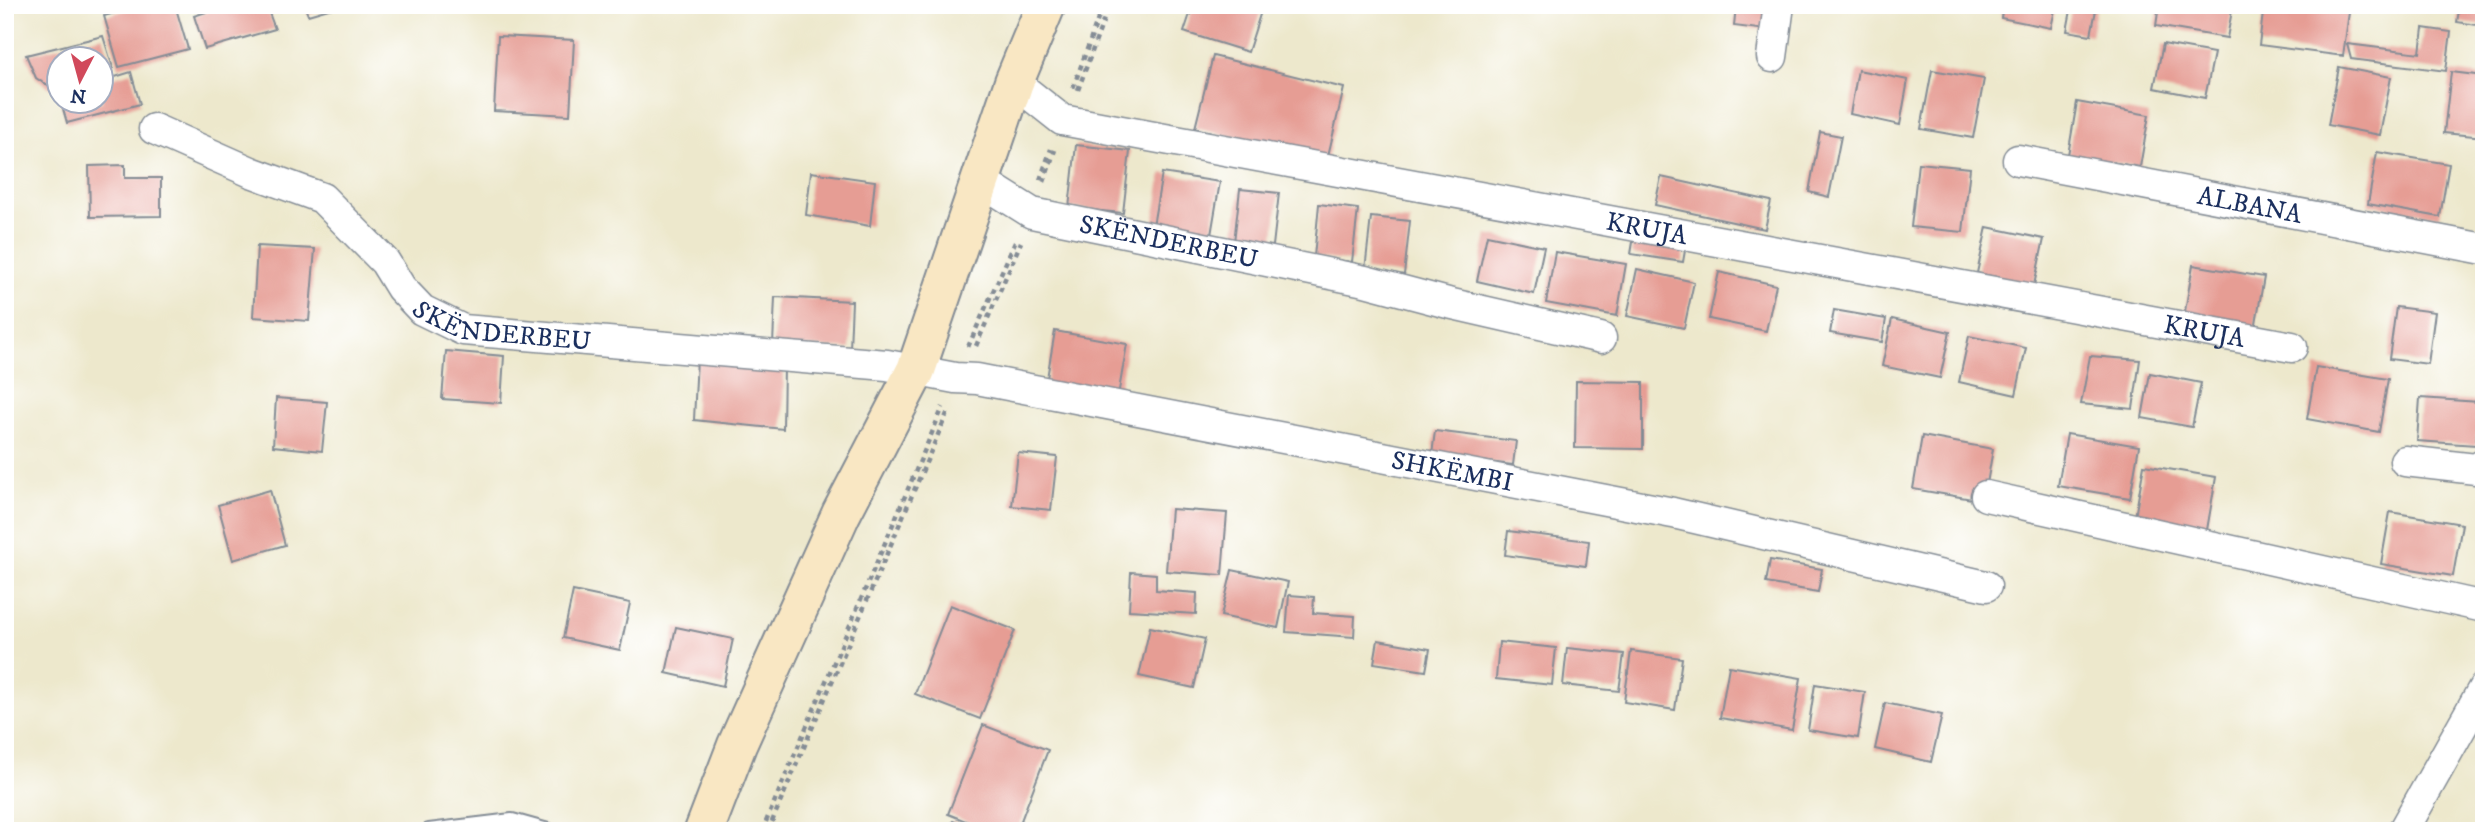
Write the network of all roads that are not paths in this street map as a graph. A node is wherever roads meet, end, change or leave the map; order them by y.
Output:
1 (1046, 5) edge
2 (1779, 5) edge
3 (1772, 57) dead end
4 (1014, 82) junction
5 (153, 129) dead end
6 (2018, 160) dead end
7 (981, 181) junction
8 (2484, 249) edge
9 (1601, 338) dead end
10 (2292, 347) dead end
11 (916, 370) junction
12 (2405, 461) dead end
13 (2484, 464) edge
14 (1986, 496) dead end
15 (1986, 586) dead end
16 (2484, 607) edge
17 (2484, 687) edge
18 (429, 831) edge
19 (548, 831) edge
20 (704, 831) edge
21 (2403, 831) edge

1 - 4 main road
2 - 3 street
4 - 7 main road
4 - 10 street, KRUJA
5 - 11 street, SKËNDERBEU
6 - 8 street, ALBANA
7 - 9 street, SKËNDERBEU
7 - 11 main road
11 - 15 street, SHKËMBI
11 - 20 main road
12 - 13 street
14 - 16 street
17 - 21 street
18 - 19 lane

